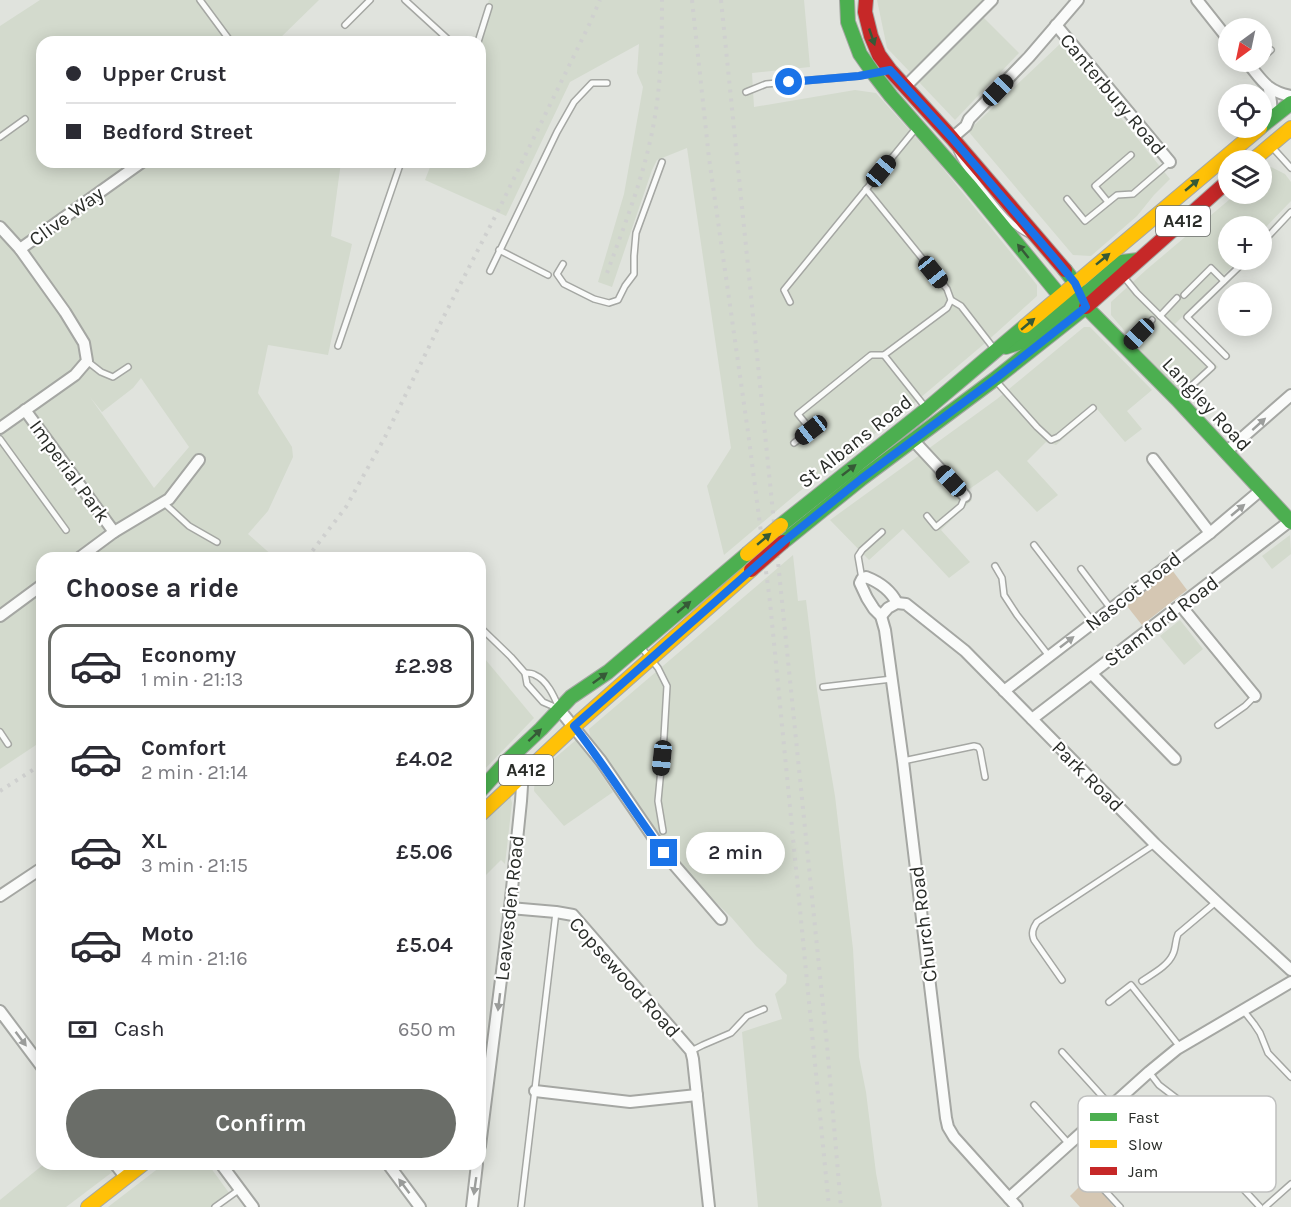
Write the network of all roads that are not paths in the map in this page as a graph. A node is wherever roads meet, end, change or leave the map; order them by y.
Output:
1 (200, 0) edge
2 (370, 0) edge
3 (405, 0) edge
4 (847, 0) edge
5 (866, 0) edge
6 (992, 0) edge
7 (1078, 0) edge
8 (1197, 0) edge
9 (489, 7) dead end
10 (345, 25) dead end
11 (1056, 25) junction
12 (1218, 26) edge
13 (227, 36) edge
14 (444, 36) edge
15 (480, 36) edge
16 (890, 70) junction
17 (874, 74) junction
18 (607, 83) dead end
19 (906, 86) junction
20 (1272, 90) edge
21 (746, 92) dead end
22 (1291, 96) edge
23 (1291, 103) edge
24 (1272, 118) edge
25 (26, 119) dead end
26 (918, 126) junction
27 (1291, 128) edge
28 (0, 137) edge
29 (952, 138) junction
30 (1247, 138) edge
31 (1270, 145) junction
32 (1264, 150) edge
33 (1131, 155) dead end
34 (662, 162) dead end
35 (1170, 162) joint
36 (134, 168) edge
37 (399, 168) edge
38 (1291, 168) edge
39 (866, 189) junction
40 (1218, 191) edge
41 (1066, 199) dead end
42 (1108, 202) junction
43 (1291, 213) edge
44 (1, 229) edge
45 (1272, 233) edge
46 (20, 249) junction
47 (499, 250) junction
48 (1138, 260) junction
49 (563, 264) dead end
50 (1236, 270) edge
51 (490, 271) dead end
52 (548, 275) dead end
53 (1123, 276) junction
54 (1224, 281) junction
55 (1075, 283) junction
56 (1184, 295) dead end
57 (1060, 296) junction
58 (1177, 298) dead end
59 (951, 300) junction
60 (790, 302) dead end
61 (1080, 302) junction
62 (1160, 316) junction
63 (1152, 321) dead end
64 (338, 346) dead end
65 (1126, 347) junction
66 (996, 351) junction
67 (884, 355) junction
68 (1226, 356) dead end
69 (87, 361) junction
70 (128, 367) dead end
71 (995, 379) junction
72 (1291, 395) edge
73 (1177, 399) junction
74 (1093, 408) dead end
75 (26, 410) junction
76 (927, 410) junction
77 (0, 428) edge
78 (0, 439) edge
79 (913, 440) junction
80 (794, 443) dead end
81 (1226, 452) junction
82 (1153, 459) dead end
83 (199, 460) dead end
84 (1261, 490) junction
85 (965, 496) joint
86 (164, 502) junction
87 (927, 516) dead end
88 (1291, 522) edge
89 (66, 530) dead end
90 (114, 532) junction
91 (882, 532) dead end
92 (1210, 533) junction
93 (218, 542) dead end
94 (1034, 544) dead end
95 (87, 552) edge
96 (995, 566) dead end
97 (1081, 570) dead end
98 (862, 579) junction
99 (36, 589) edge
100 (897, 603) junction
101 (1181, 606) junction
102 (1111, 609) junction
103 (0, 615) edge
104 (881, 616) junction
105 (1093, 622) junction
106 (486, 633) edge
107 (639, 645) junction
108 (1049, 656) junction
109 (651, 659) junction
110 (525, 673) junction
111 (1092, 674) junction
112 (892, 679) junction
113 (823, 687) dead end
114 (1004, 691) junction
115 (1255, 696) joint
116 (559, 709) junction
117 (1032, 719) junction
118 (1218, 725) dead end
119 (574, 726) junction
120 (0, 732) edge
121 (8, 744) dead end
122 (1175, 759) dead end
123 (903, 760) junction
124 (495, 774) junction
125 (985, 777) dead end
126 (518, 778) junction
127 (486, 782) edge
128 (486, 809) edge
129 (663, 831) dead end
130 (1155, 844) junction
131 (36, 872) edge
132 (0, 896) edge
133 (1216, 902) junction
134 (510, 908) junction
135 (556, 912) junction
136 (721, 919) dead end
137 (1291, 970) edge
138 (1062, 980) dead end
139 (1142, 981) dead end
140 (1291, 982) edge
141 (1109, 1002) dead end
142 (764, 1009) dead end
143 (1243, 1010) junction
144 (0, 1011) edge
145 (1180, 1047) junction
146 (691, 1051) junction
147 (1062, 1052) dead end
148 (36, 1059) edge
149 (486, 1061) edge
150 (1149, 1072) junction
151 (1291, 1077) edge
152 (535, 1090) junction
153 (697, 1095) junction
154 (1099, 1096) edge
155 (1122, 1096) edge
156 (1173, 1096) edge
157 (1034, 1106) dead end
158 (1078, 1136) edge
159 (1069, 1144) junction
160 (120, 1170) edge
161 (136, 1170) edge
162 (226, 1170) edge
163 (392, 1170) edge
164 (476, 1170) edge
165 (126, 1178) junction
166 (1291, 1184) edge
167 (240, 1189) junction
168 (1106, 1192) edge
169 (1247, 1192) edge
170 (1009, 1198) junction
171 (88, 1207) edge
172 (215, 1207) edge
173 (253, 1207) edge
174 (420, 1207) edge
175 (472, 1207) edge
176 (521, 1207) edge
177 (709, 1207) edge
178 (1017, 1207) edge
179 (1120, 1207) edge
180 (1263, 1207) edge

1 - 13 lane
2 - 10 lane
3 - 14 lane
4 - 17 main road
5 -> 16 main road, Langley Road
6 - 19 street
7 - 11 street
8 - 12 street
9 - 15 lane
11 - 29 street
11 - 35 street, Canterbury Road
16 - 17 lane
16 - 19 main road, Langley Road
17 - 21 lane
17 - 26 main road
18 - 47 lane
19 - 29 main road, Langley Road
20 - 22 street
23 - 24 main road, St Albans Road / A412
25 - 28 lane
26 - 39 lane
57 -> 26 main road
27 - 31 main road
29 - 55 main road, Langley Road
55 -> 30 main road, St Albans Road / A412
31 - 32 main road
31 - 38 lane
33 - 42 lane
34 - 49 lane
35 - 42 lane
36 - 46 street, Clive Way
37 - 64 lane
39 - 59 lane
39 - 60 lane
40 - 48 main road, St Albans Road / A412
41 - 42 lane
43 - 45 lane
44 - 46 street
46 - 69 street
47 - 51 lane
47 - 52 lane
48 - 53 main road, St Albans Road / A412
48 - 61 main road
50 - 54 lane
53 - 61 main road, St Albans Road / A412
53 - 62 lane
54 - 56 lane
54 - 68 lane
55 - 57 main road, St Albans Road / A412
55 - 61 main road, Langley Road
57 - 61 main road
66 -> 57 main road, St Albans Road / A412
58 - 62 lane
59 - 66 lane
59 - 67 lane
61 - 65 main road, Langley Road
61 - 66 main road
61 - 71 main road, St Albans Road / A412
62 - 73 lane
63 - 65 lane
65 - 73 main road, Langley Road
66 - 76 main road, St Albans Road / A412
67 - 76 lane
67 - 80 lane
69 - 70 lane
69 - 75 street
71 - 74 lane
71 - 79 main road, St Albans Road / A412
81 -> 72 street
73 - 81 main road, Langley Road
75 - 77 street
75 - 90 street, Imperial Park
107 -> 76 main road, St Albans Road / A412, bridge
78 - 89 lane
79 - 85 street
79 - 109 main road, St Albans Road / A412, bridge
81 - 84 main road, Langley Road
82 - 92 street
83 - 86 street, Imperial Park
84 - 88 main road, Langley Road
92 -> 84 street, Nascot Road
85 - 87 lane
86 - 90 street, Imperial Park
86 - 93 lane
88 - 101 street, Stamford Road
90 - 95 street, Imperial Park
91 - 98 lane
92 - 102 street, Nascot Road
94 - 105 lane
96 - 108 lane
97 - 102 lane
98 - 100 street, Park Road
98 - 104 street
99 - 103 street
100 - 104 street
100 - 114 street, Park Road
101 - 111 street, Stamford Road
101 - 115 street
102 - 105 street, Nascot Road
104 - 112 street, Church Road
108 -> 105 street, Nascot Road
106 - 110 lane
107 - 109 lane
116 -> 107 main road, St Albans Road / A412
108 - 114 street, Nascot Road
109 - 119 main road, St Albans Road / A412
109 - 129 lane
110 - 116 lane
110 - 116 lane
111 - 117 street, Stamford Road
111 - 122 street
112 - 113 lane
112 - 123 street, Church Road
114 - 117 street, Park Road
115 - 118 lane
116 - 119 street
124 -> 116 main road, St Albans Road / A412
117 - 130 street, Park Road
119 - 126 main road, St Albans Road / A412
119 - 136 street
120 - 121 lane
123 - 125 lane
123 - 170 street, Church Road
124 - 126 main road
124 - 127 main road, St Albans Road / A412
126 - 128 main road, St Albans Road / A412
126 - 134 street, Leavesden Road
130 - 133 street, Park Road
130 - 138 lane
131 - 132 street
133 - 137 street, Park Road
133 - 139 lane
134 - 135 street, Copsewood Road
134 -> 149 street, Leavesden Road
135 - 146 street, Copsewood Road
135 - 152 lane
140 - 143 street
141 - 145 lane
142 - 146 lane
143 - 145 street
143 - 151 lane
144 -> 148 street
145 - 150 street
146 - 153 street, Copsewood Road
147 - 154 lane
150 - 155 street
150 - 156 lane
152 - 153 street
152 - 176 lane
153 - 177 street, Copsewood Road
157 - 159 lane
158 - 159 street
159 - 170 street
160 - 165 street
161 - 165 main road
162 - 167 street
174 -> 163 street
164 -> 175 street
165 - 171 main road
166 - 180 lane
167 - 172 lane
167 - 173 street
168 - 179 lane
169 - 180 lane
170 - 178 street, Church Road

